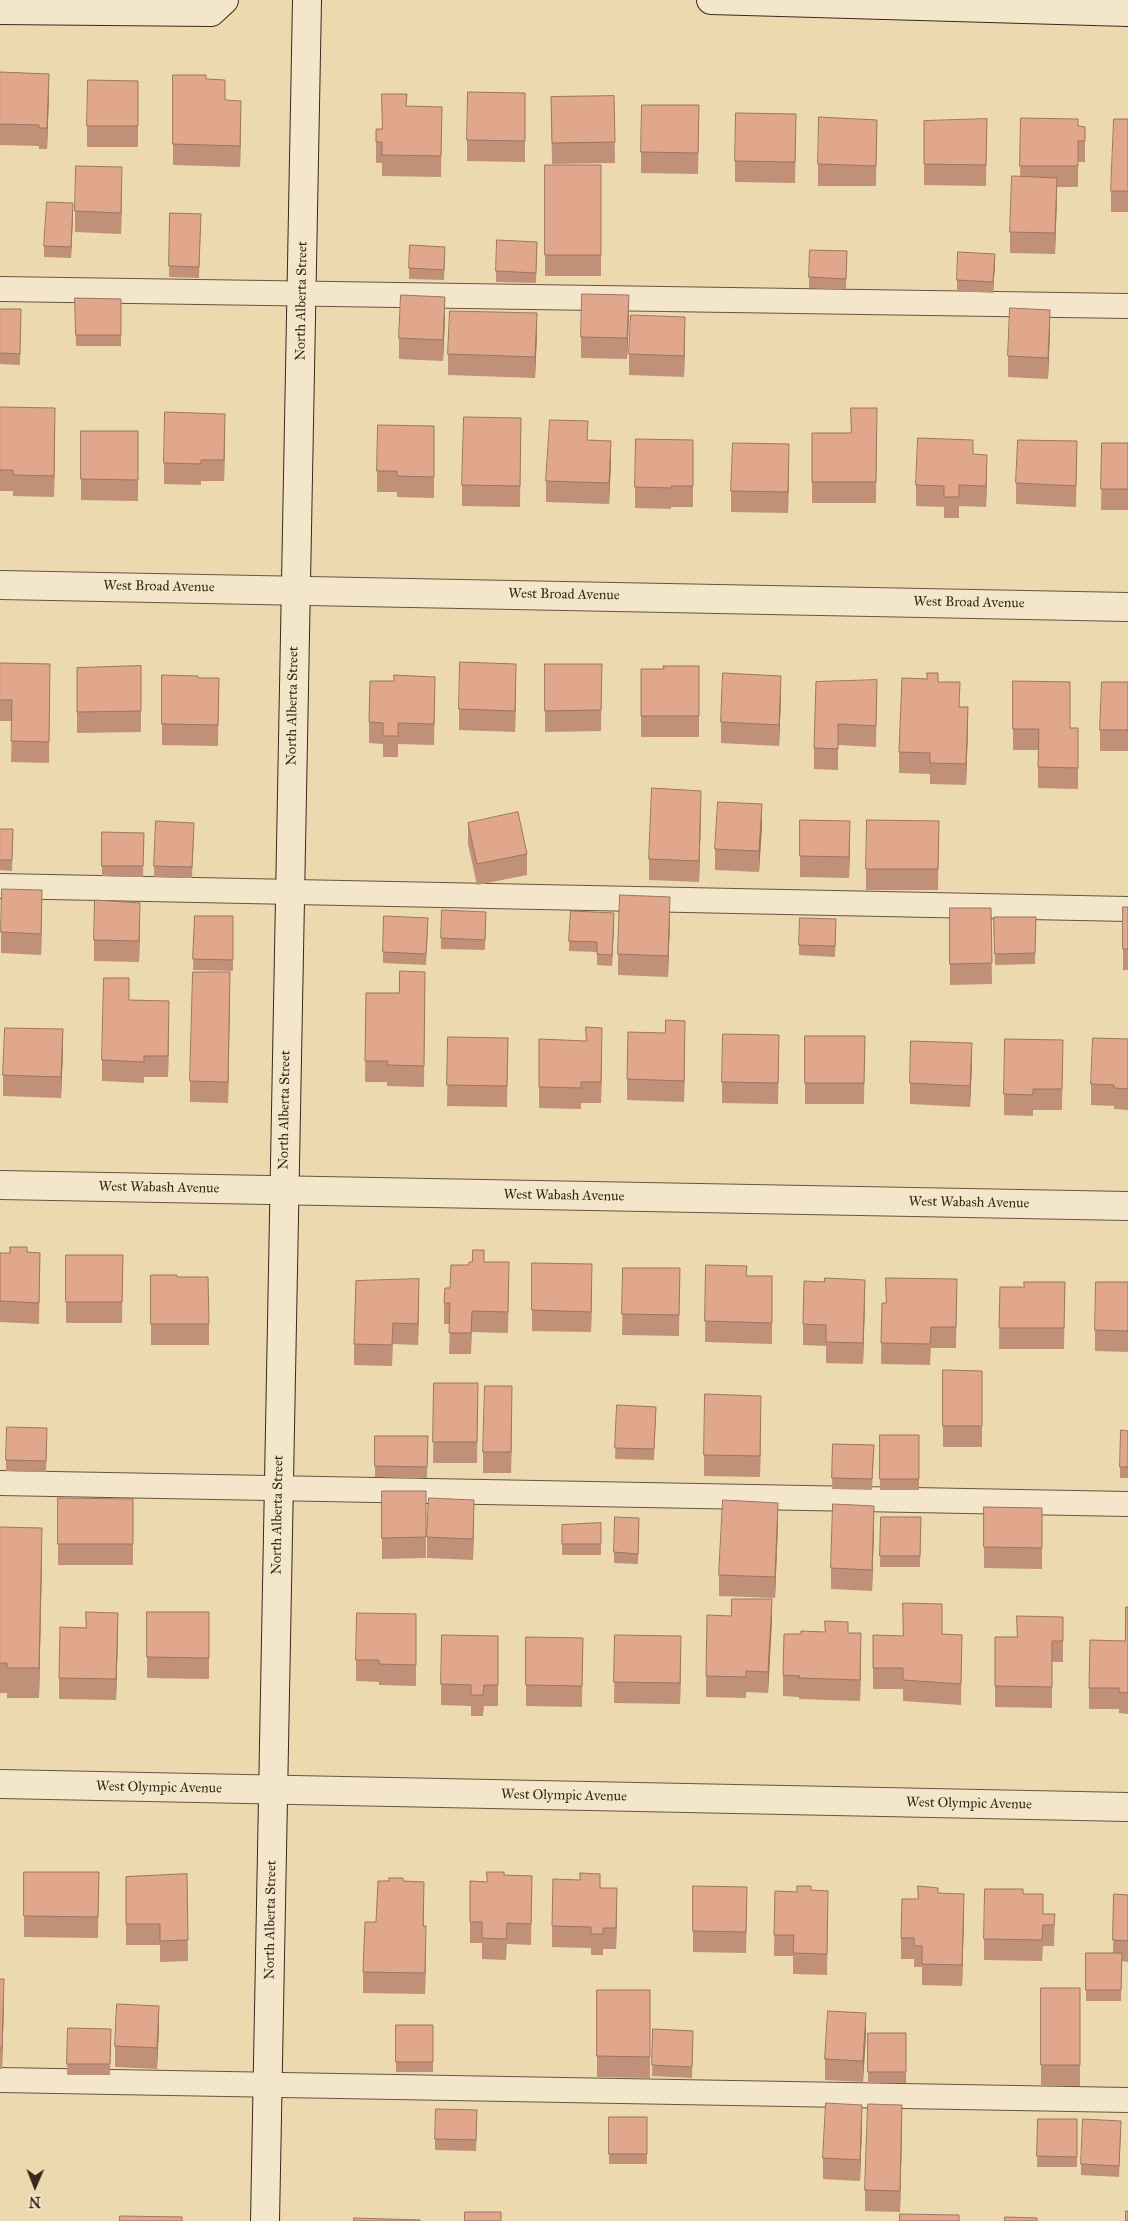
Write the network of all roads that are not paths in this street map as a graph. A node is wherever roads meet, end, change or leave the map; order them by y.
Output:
1 (224, 0) edge
2 (307, 0) edge
3 (711, 0) edge
4 (0, 10) edge
5 (1128, 12) edge
6 (0, 288) edge
7 (302, 294) junction
8 (1128, 306) edge
9 (0, 585) edge
10 (296, 590) junction
11 (1128, 606) edge
12 (0, 886) edge
13 (289, 893) junction
14 (1128, 909) edge
15 (0, 1185) edge
16 (284, 1190) junction
17 (1128, 1206) edge
18 (0, 1483) edge
19 (278, 1489) junction
20 (1128, 1504) edge
21 (0, 1784) edge
22 (273, 1790) junction
23 (1128, 1807) edge
24 (0, 2080) edge
25 (268, 2085) junction
26 (1128, 2100) edge
27 (265, 2221) edge

1 - 4 street
2 - 7 street, North Alberta Street
3 - 5 street
6 - 7 lane
7 - 8 lane
7 - 10 street, North Alberta Street
9 - 10 street, West Broad Avenue
10 - 11 street, West Broad Avenue
10 - 13 street, North Alberta Street
12 - 13 lane
13 - 14 lane
13 - 16 street, North Alberta Street
15 - 16 street, West Wabash Avenue
16 - 17 street, West Wabash Avenue
16 - 19 street, North Alberta Street
18 - 19 lane
19 - 20 lane
19 - 22 street, North Alberta Street
21 - 22 street, West Olympic Avenue
22 - 23 street, West Olympic Avenue
22 - 25 street, North Alberta Street
24 - 25 lane
25 - 26 lane
25 - 27 street, North Alberta Street

